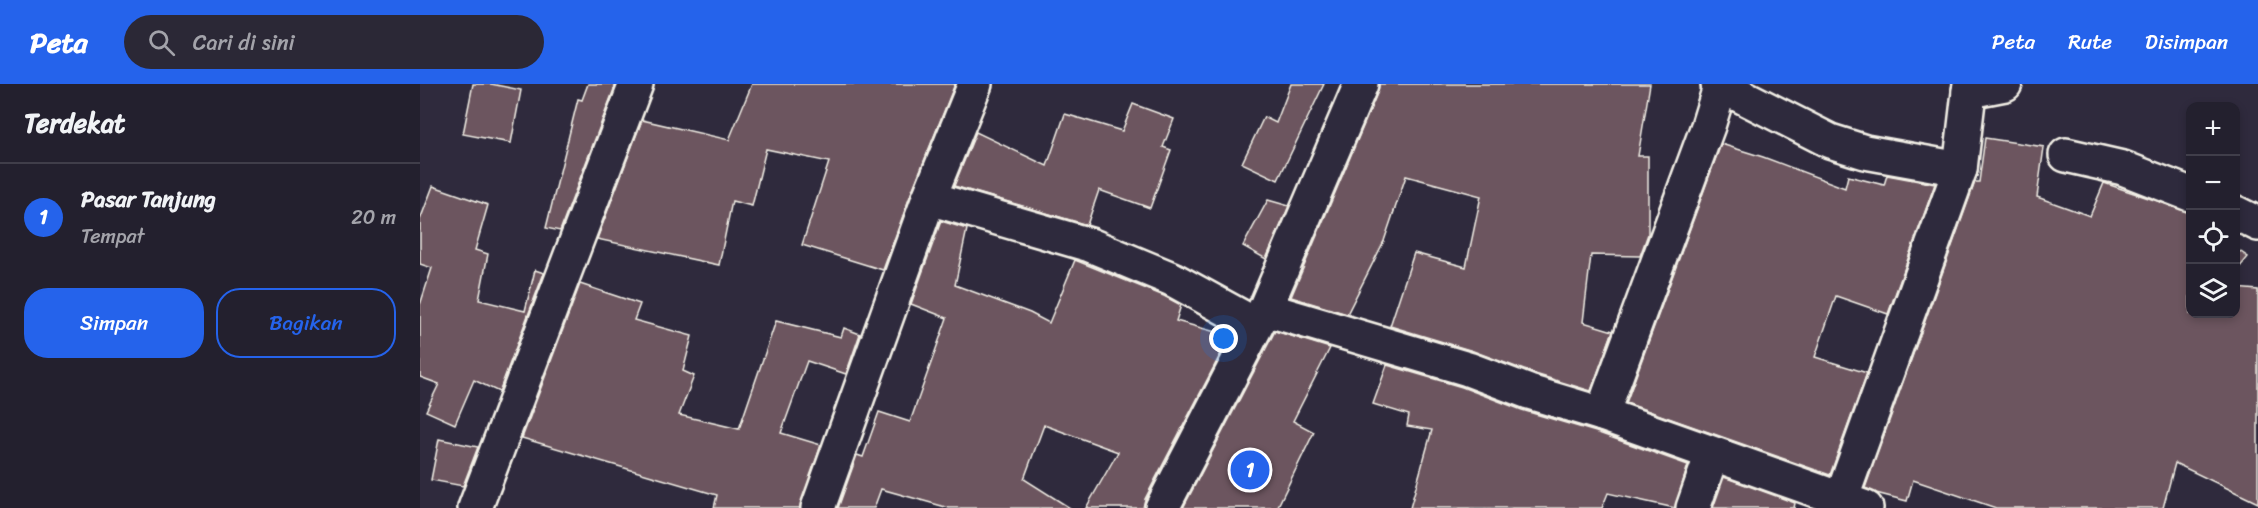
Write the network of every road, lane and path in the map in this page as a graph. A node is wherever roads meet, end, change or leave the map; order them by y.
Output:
1 (636, 84) edge
2 (975, 84) edge
3 (1361, 84) edge
4 (1720, 84) edge
5 (2006, 84) edge
6 (1969, 96) edge
7 (2066, 155) dead end
8 (1961, 157) junction
9 (2186, 193) edge
10 (930, 198) junction
11 (2240, 215) edge
12 (2258, 224) edge
13 (1260, 317) junction
14 (1602, 414) junction
15 (1712, 454) junction
16 (1848, 505) edge
17 (476, 508) edge
18 (818, 508) edge
19 (1162, 508) edge
20 (1693, 508) edge

1 - 17 street
2 - 10 street
3 - 13 street
4 - 8 street
4 - 14 street
5 - 6 street
6 - 8 street
7 - 9 street
8 - 16 street
10 - 13 street
10 - 18 street
11 - 12 street
13 - 14 street
13 - 19 street
14 - 15 street
15 - 16 street
15 - 20 street

